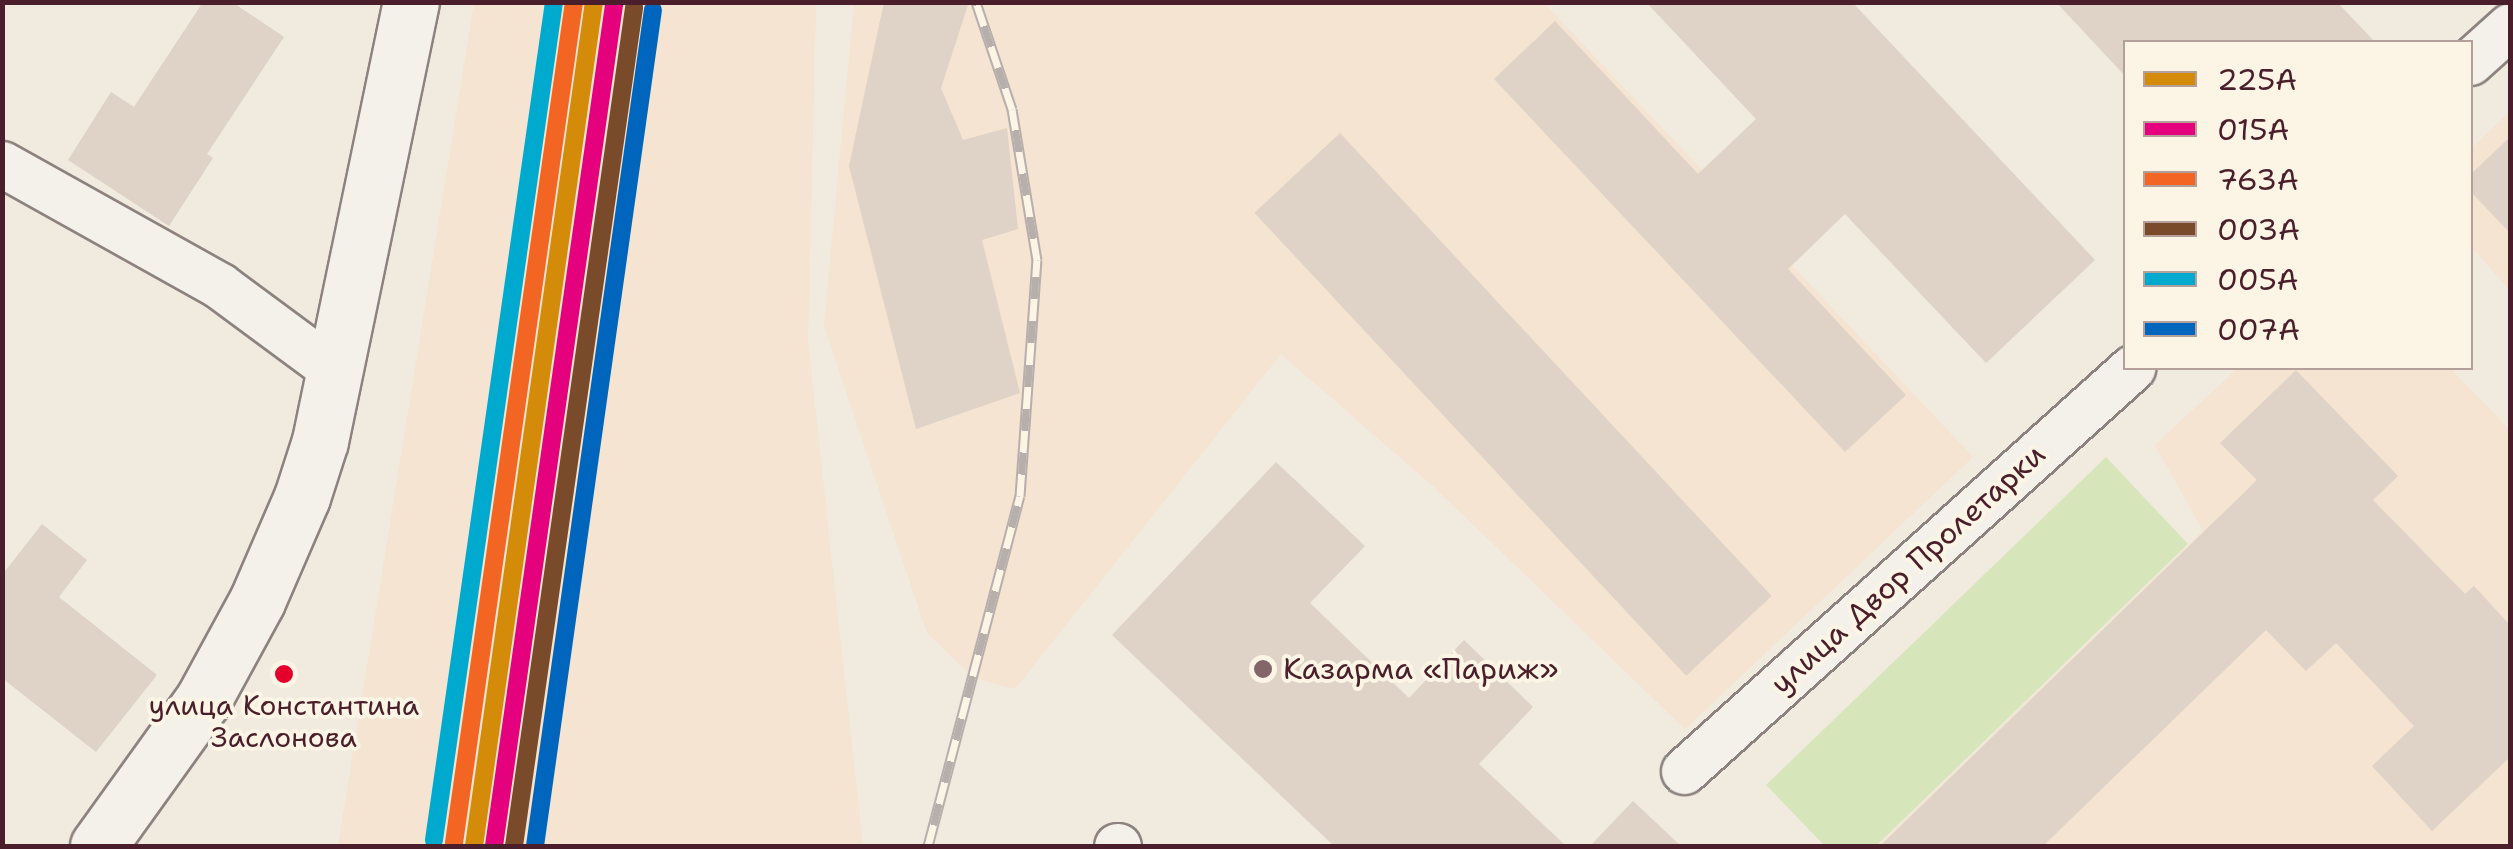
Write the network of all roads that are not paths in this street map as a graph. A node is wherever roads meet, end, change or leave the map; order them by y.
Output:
1 (410, 2) edge
2 (2510, 26) edge
3 (2473, 59) edge
4 (2, 164) edge
5 (2130, 370) edge
6 (336, 372) junction
7 (1684, 771) dead end
8 (103, 844) edge

1 - 6 main road
2 - 3 street
4 - 6 street
5 - 7 street, улица Двор Пролетарки
6 - 8 main road

